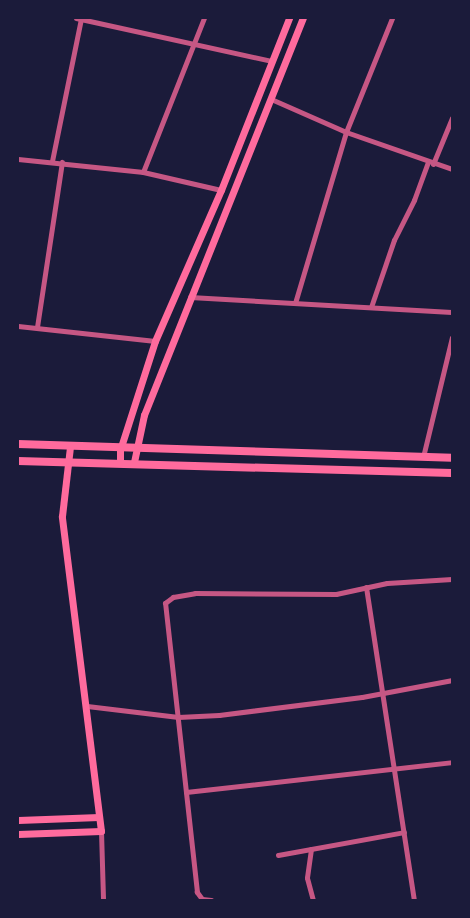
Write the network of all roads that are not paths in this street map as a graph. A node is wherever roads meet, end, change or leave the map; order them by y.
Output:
1 (79, 18) edge
2 (204, 18) edge
3 (289, 18) edge
4 (303, 18) edge
5 (392, 18) edge
6 (195, 44) junction
7 (272, 61) junction
8 (271, 99) junction
9 (452, 118) edge
10 (346, 132) junction
11 (18, 159) edge
12 (52, 161) junction
13 (62, 162) junction
14 (430, 163) junction
15 (452, 169) edge
16 (143, 172) junction
17 (221, 190) junction
18 (190, 297) junction
19 (295, 303) junction
20 (371, 307) junction
21 (452, 312) edge
22 (18, 326) edge
23 (37, 327) junction
24 (452, 336) edge
25 (155, 342) junction
26 (18, 444) edge
27 (70, 447) junction
28 (120, 450) junction
29 (135, 450) junction
30 (424, 457) junction
31 (452, 458) edge
32 (18, 461) edge
33 (120, 462) junction
34 (134, 462) junction
35 (67, 463) junction
36 (452, 473) edge
37 (452, 579) edge
38 (366, 588) junction
39 (452, 680) edge
40 (384, 693) junction
41 (87, 706) junction
42 (178, 716) junction
43 (452, 762) edge
44 (396, 770) junction
45 (186, 792) junction
46 (99, 817) junction
47 (18, 820) edge
48 (101, 831) junction
49 (404, 832) junction
50 (18, 834) edge
51 (311, 849) junction
52 (278, 855) dead end
53 (103, 900) edge
54 (211, 900) edge
55 (313, 900) edge
56 (414, 900) edge

1 - 6 street
1 - 12 street
2 - 6 street
3 - 7 main road
4 - 8 main road
5 - 10 street
6 - 7 street
6 - 16 street
7 - 17 main road
8 - 10 street
8 - 18 main road
9 - 14 street
10 - 14 street
10 - 19 street
11 - 12 street
12 - 13 street
13 - 16 street
13 - 23 street
14 - 15 street
14 - 20 street
16 - 17 street
17 - 25 main road
18 - 19 street
18 - 29 main road
19 - 20 street
20 - 21 street
22 - 23 street
23 - 25 street
24 - 30 street
25 - 28 main road
26 - 27 highway
27 - 28 highway
27 - 35 main road
28 - 29 highway
28 - 33 main road
29 - 30 highway
29 - 34 main road
30 - 31 highway
32 - 35 highway
33 - 34 highway
33 - 35 highway
34 - 36 highway
35 - 41 main road
37 - 38 street
38 - 40 street
38 - 42 street
39 - 40 street
40 - 42 street
40 - 44 street
41 - 42 street
41 - 46 main road
42 - 45 street
43 - 44 street
44 - 45 street
44 - 49 street
45 - 54 street
46 - 47 main road
46 - 48 main road
48 - 50 main road
48 - 53 street
49 - 51 street
49 - 56 street
51 - 52 street
51 - 55 street

